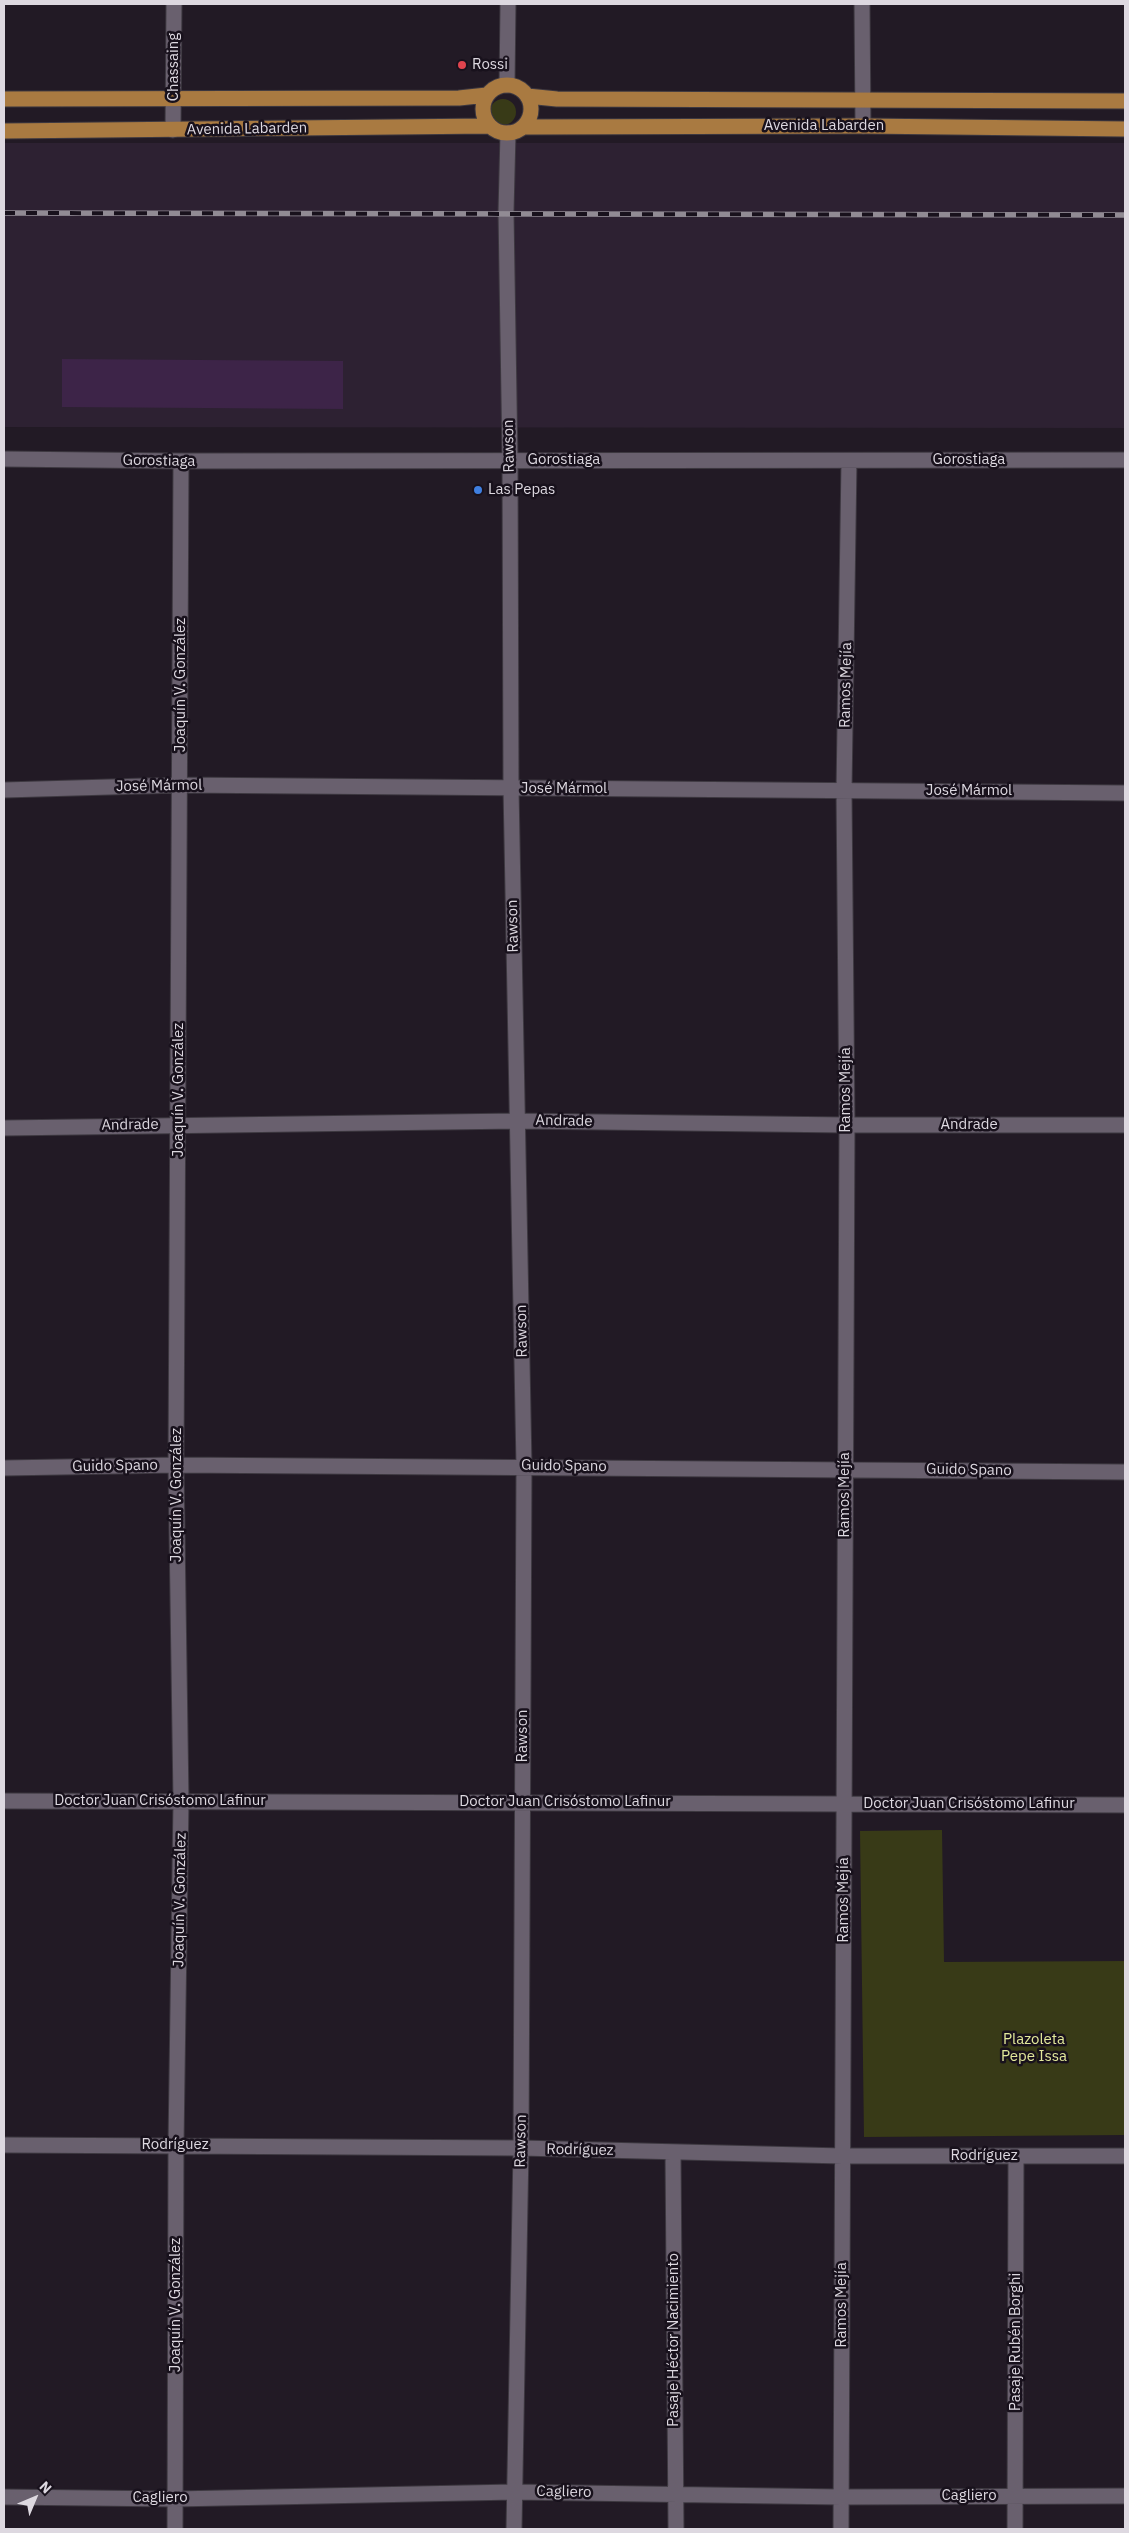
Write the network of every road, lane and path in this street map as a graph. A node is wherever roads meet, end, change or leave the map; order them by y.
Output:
1 (174, 4) edge
2 (508, 4) edge
3 (862, 4) edge
4 (507, 85) junction
5 (487, 95) junction
6 (527, 96) junction
7 (174, 98) junction
8 (4, 99) edge
9 (863, 99) junction
10 (1125, 101) edge
11 (489, 126) junction
12 (863, 126) junction
13 (523, 127) junction
14 (1125, 129) edge
15 (173, 130) junction
16 (4, 131) edge
17 (508, 133) junction
18 (4, 459) edge
19 (510, 460) junction
20 (1125, 460) edge
21 (181, 461) junction
22 (849, 461) junction
23 (180, 786) junction
24 (511, 788) junction
25 (4, 790) edge
26 (844, 791) junction
27 (1125, 792) edge
28 (517, 1121) junction
29 (179, 1125) junction
30 (847, 1125) junction
31 (1125, 1125) edge
32 (4, 1128) edge
33 (176, 1465) junction
34 (524, 1466) junction
35 (4, 1468) edge
36 (845, 1469) junction
37 (1125, 1472) edge
38 (4, 1801) edge
39 (181, 1801) junction
40 (523, 1802) junction
41 (845, 1804) junction
42 (1125, 1805) edge
43 (176, 2144) junction
44 (4, 2145) edge
45 (521, 2148) junction
46 (673, 2152) junction
47 (843, 2156) junction
48 (1016, 2156) junction
49 (1125, 2156) edge
50 (514, 2492) junction
51 (676, 2494) junction
52 (841, 2496) junction
53 (1015, 2496) junction
54 (1125, 2496) edge
55 (4, 2497) edge
56 (175, 2499) junction
57 (175, 2529) edge
58 (514, 2529) edge
59 (676, 2529) edge
60 (841, 2529) edge
61 (1015, 2529) edge

1 - 7 street, Chassaing
2 - 4 street
3 - 9 street
4 - 5 main road
4 - 6 main road
5 - 7 main road, Avenida Labarden
5 - 11 main road
6 - 9 main road, Avenida Labarden
6 - 13 main road
7 - 8 main road, Avenida Labarden
7 - 15 street, Chassaing
9 - 10 main road, Avenida Labarden
9 - 12 street
11 - 15 main road, Avenida Labarden
11 - 17 main road
12 - 13 main road, Avenida Labarden
12 - 14 main road, Avenida Labarden
13 - 17 main road
15 - 16 main road, Avenida Labarden
17 - 19 street, Rawson
18 - 21 street, Gorostiaga
19 - 21 street, Gorostiaga
19 - 22 street, Gorostiaga
19 - 24 street, Rawson
20 - 22 street, Gorostiaga
21 - 23 street, Joaquín V. González
22 - 26 street, Ramos Mejía
23 - 24 street, José Mármol
23 - 25 street, José Mármol
23 - 29 street, Joaquín V. González
24 - 26 street, José Mármol
24 - 28 street, Rawson
26 - 27 street, José Mármol
26 - 30 street, Ramos Mejía
28 - 29 street, Andrade
28 - 30 street, Andrade
28 - 34 street, Rawson
29 - 32 street, Andrade
29 - 33 street, Joaquín V. González
30 - 31 street, Andrade
30 - 36 street, Ramos Mejía
33 - 34 street, Guido Spano
33 - 35 street, Guido Spano
33 - 39 street, Joaquín V. González
34 - 36 street, Guido Spano
34 - 40 street, Rawson
36 - 37 street, Guido Spano
36 - 41 street, Ramos Mejía
38 - 39 street, Doctor Juan Crisóstomo Lafinur
39 - 40 street, Doctor Juan Crisóstomo Lafinur
39 - 43 street, Joaquín V. González
40 - 41 street, Doctor Juan Crisóstomo Lafinur
40 - 45 street, Rawson
41 - 42 street, Doctor Juan Crisóstomo Lafinur
41 - 47 street, Ramos Mejía
43 - 44 street, Rodríguez
43 - 45 street, Rodríguez
43 - 56 street, Joaquín V. González
45 - 46 street, Rodríguez
45 - 50 street, Rawson
46 - 47 street, Rodríguez
46 - 51 street, Pasaje Héctor Nacimiento
47 - 48 street, Rodríguez
47 - 52 street, Ramos Mejía
48 - 49 street, Rodríguez
48 - 53 street, Pasaje Rubén Borghi
50 - 51 street, Cagliero
50 - 56 street, Cagliero
50 - 58 street, Rawson
51 - 52 street, Cagliero
51 - 59 street, Pasaje Héctor Nacimiento
52 - 53 street, Cagliero
52 - 60 street, Ramos Mejía
53 - 54 street, Cagliero
53 - 61 street, Pasaje Rubén Borghi
55 - 56 street, Cagliero
56 - 57 street, Joaquín V. González

